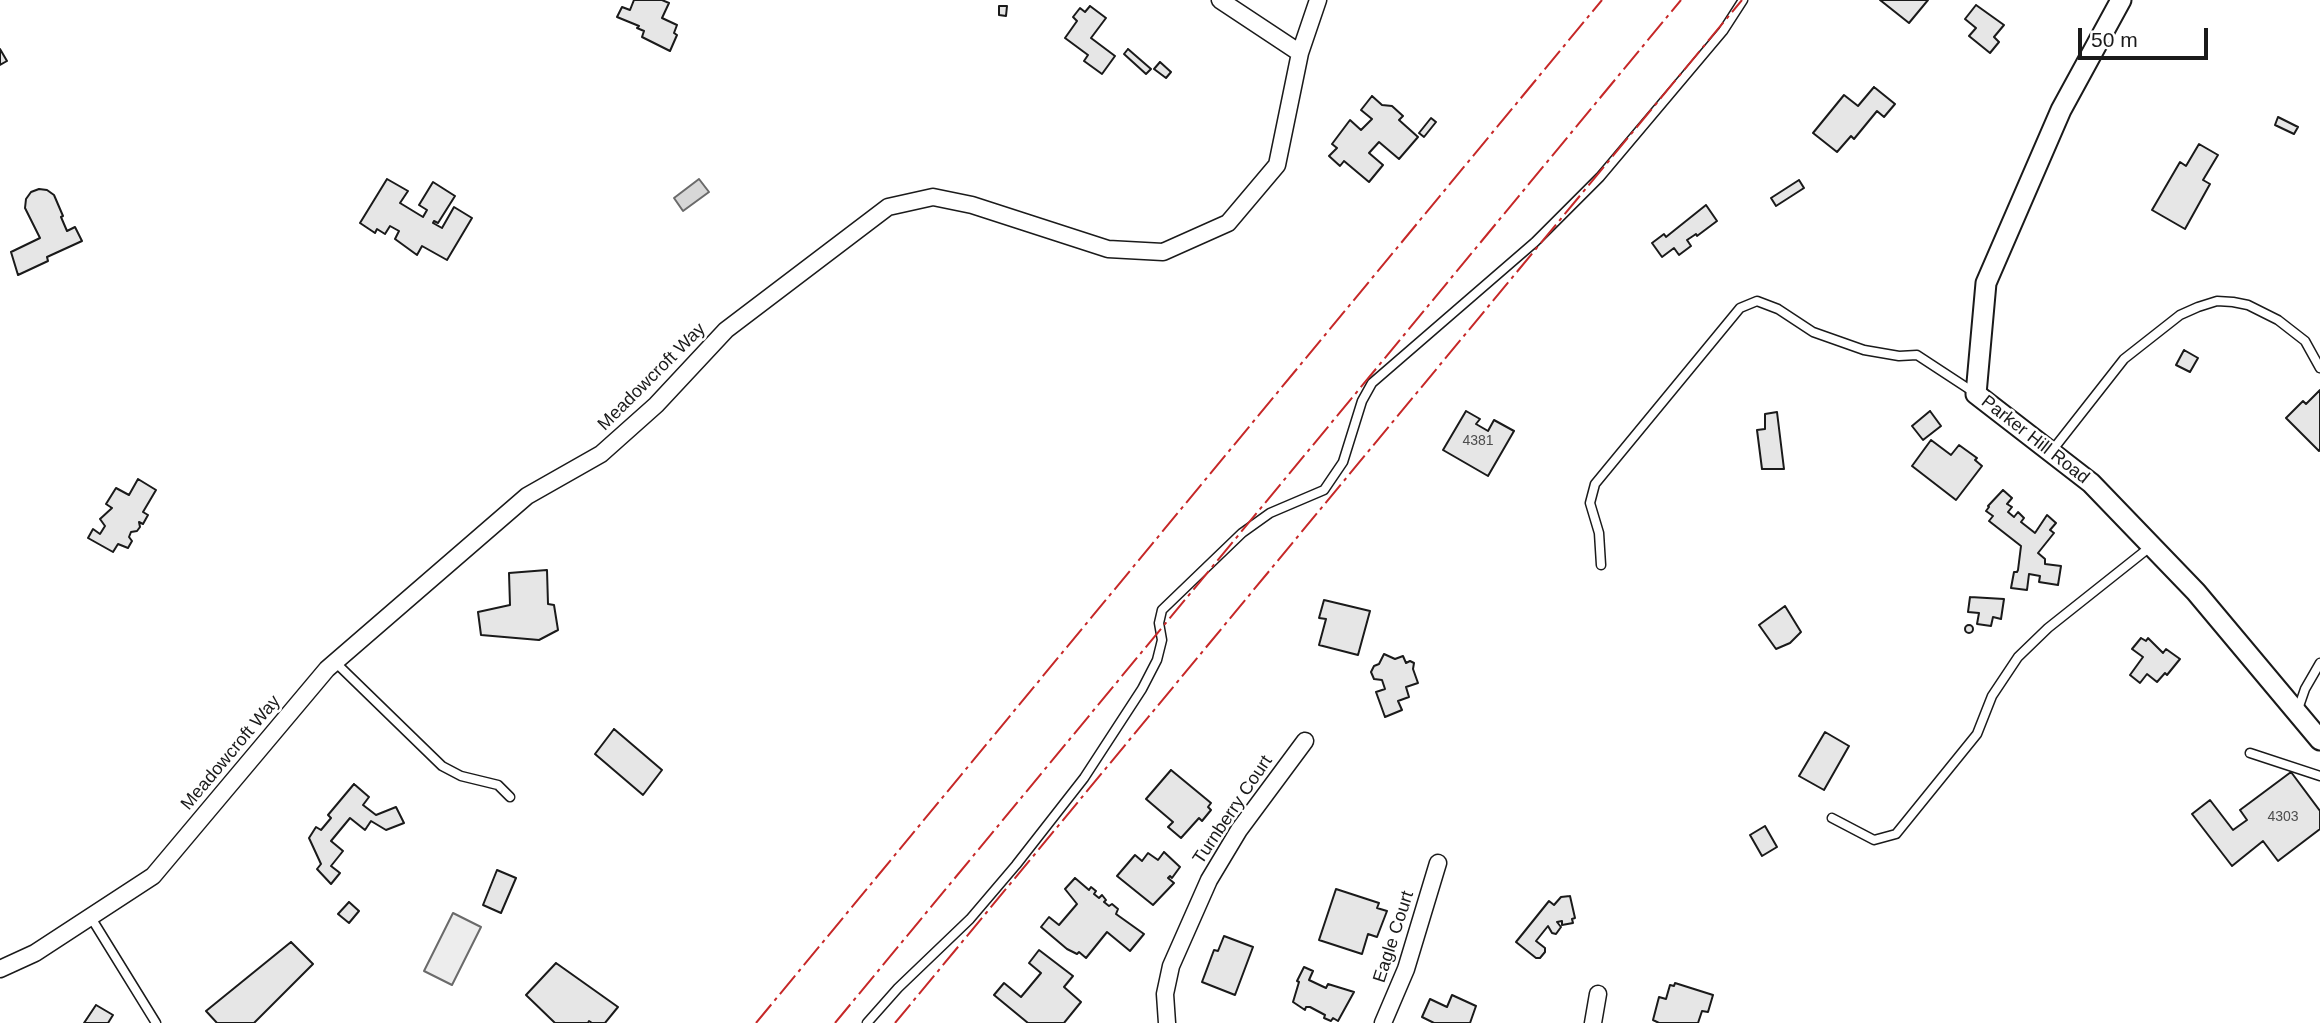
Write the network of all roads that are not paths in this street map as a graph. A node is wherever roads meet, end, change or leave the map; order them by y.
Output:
1 (1220, 0) edge
2 (1318, 0) edge
3 (1743, 0) edge
4 (2121, 0) edge
5 (1300, 54) junction
6 (2320, 368) edge
7 (1976, 394) junction
8 (2051, 452) junction
9 (2152, 546) junction
10 (1601, 565) dead end
11 (335, 662) junction
12 (2320, 663) edge
13 (2297, 712) junction
14 (2320, 740) edge
15 (1305, 741) dead end
16 (2250, 753) dead end
17 (2320, 776) edge
18 (510, 797) dead end
19 (1832, 818) dead end
20 (1438, 863) dead end
21 (90, 916) junction
22 (0, 969) edge
23 (1598, 994) dead end
24 (156, 1023) edge
25 (867, 1023) edge
26 (1167, 1023) edge
27 (1383, 1023) edge
28 (1593, 1023) edge

1 - 5 street
2 - 5 street, Meadowcroft Way
3 - 25 lane
4 - 7 street, Parker Hill Road
5 - 11 street, Meadowcroft Way
6 - 8 lane
7 - 8 street, Parker Hill Road
7 - 10 lane
8 - 9 street, Parker Hill Road
9 - 13 street, Parker Hill Road
9 - 19 lane
11 - 18 lane
11 - 21 street, Meadowcroft Way
12 - 13 lane
13 - 14 street, Parker Hill Road
15 - 26 street, Turnberry Court
16 - 17 lane
20 - 27 street, Eagle Court
21 - 22 street, Meadowcroft Way
21 - 24 lane
23 - 28 street

